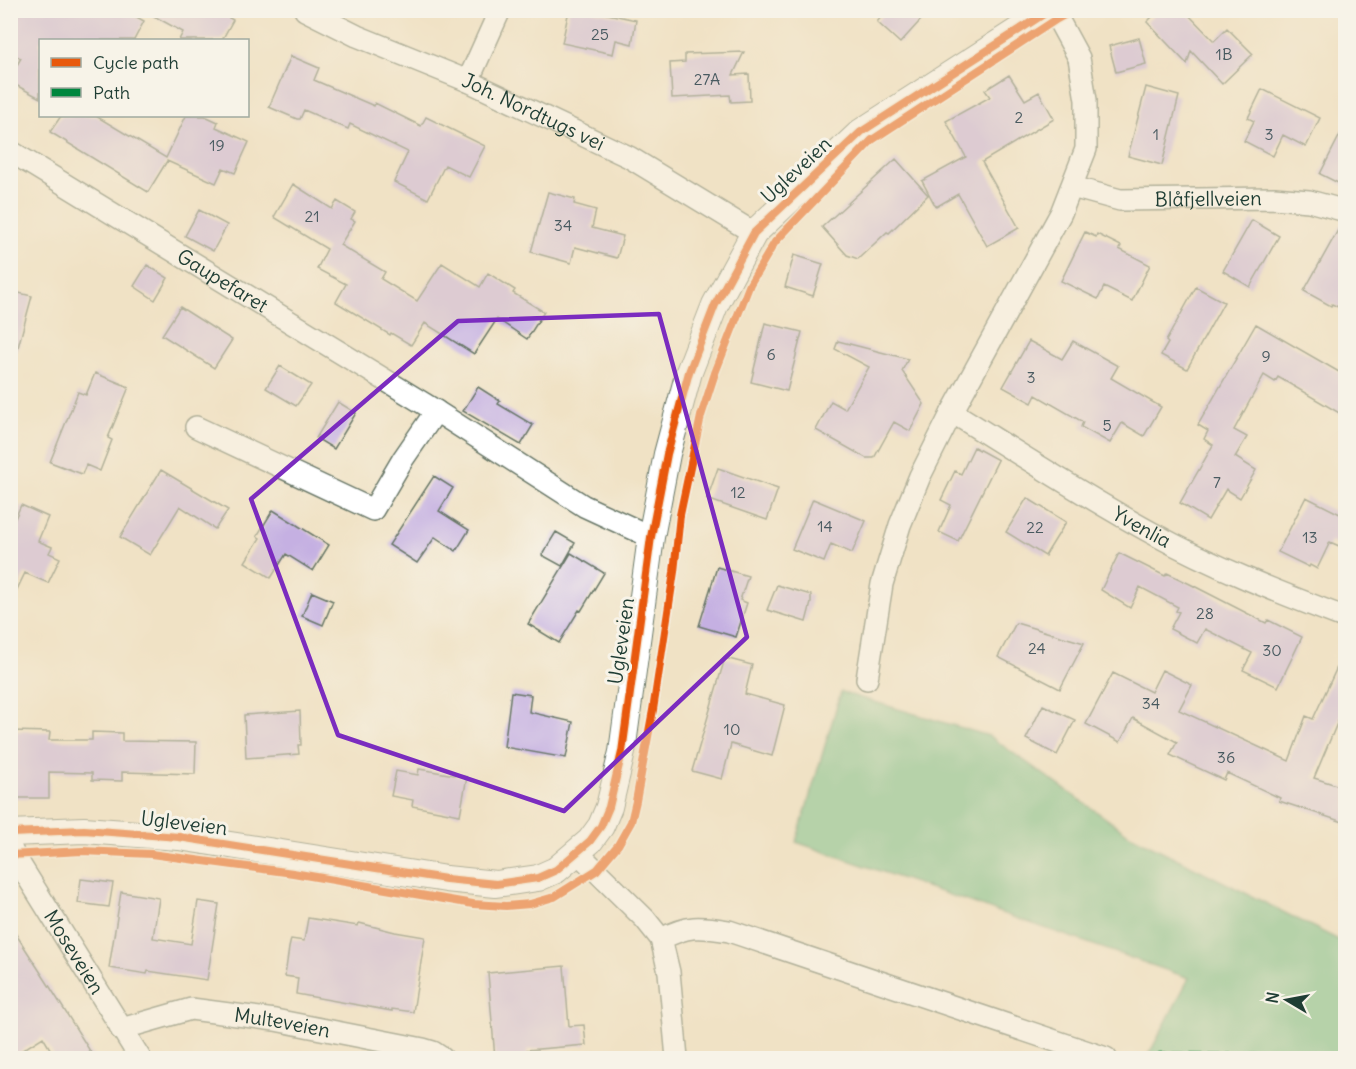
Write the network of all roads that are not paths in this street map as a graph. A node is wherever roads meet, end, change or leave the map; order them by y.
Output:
1 (305, 10) edge
2 (500, 10) edge
3 (1052, 10) edge
4 (468, 81) junction
5 (10, 151) edge
6 (1072, 187) junction
7 (1346, 211) edge
8 (754, 233) junction
9 (435, 411) junction
10 (952, 412) junction
11 (196, 427) dead end
12 (651, 537) junction
13 (1346, 618) edge
14 (867, 679) dead end
15 (10, 833) edge
16 (10, 846) edge
17 (578, 853) junction
18 (661, 939) junction
19 (121, 1029) junction
20 (140, 1059) edge
21 (442, 1059) edge
22 (677, 1059) edge
23 (1106, 1059) edge

1 - 4 street, Joh. Nordtugs vei
2 - 4 street
3 - 6 street
3 - 8 street, Ugleveien
4 - 8 street, Joh. Nordtugs vei
5 - 9 street, Gaupefaret
6 - 7 street, Blåfjellveien
6 - 10 street
8 - 12 street, Ugleveien
9 - 11 street
9 - 12 street, Gaupefaret
10 - 13 street, Yvenlia
10 - 14 street
12 - 17 street, Ugleveien
15 - 17 street, Ugleveien
16 - 19 street, Moseveien
17 - 18 street
18 - 22 street
18 - 23 street
19 - 20 street, Moseveien
19 - 21 street, Multeveien

